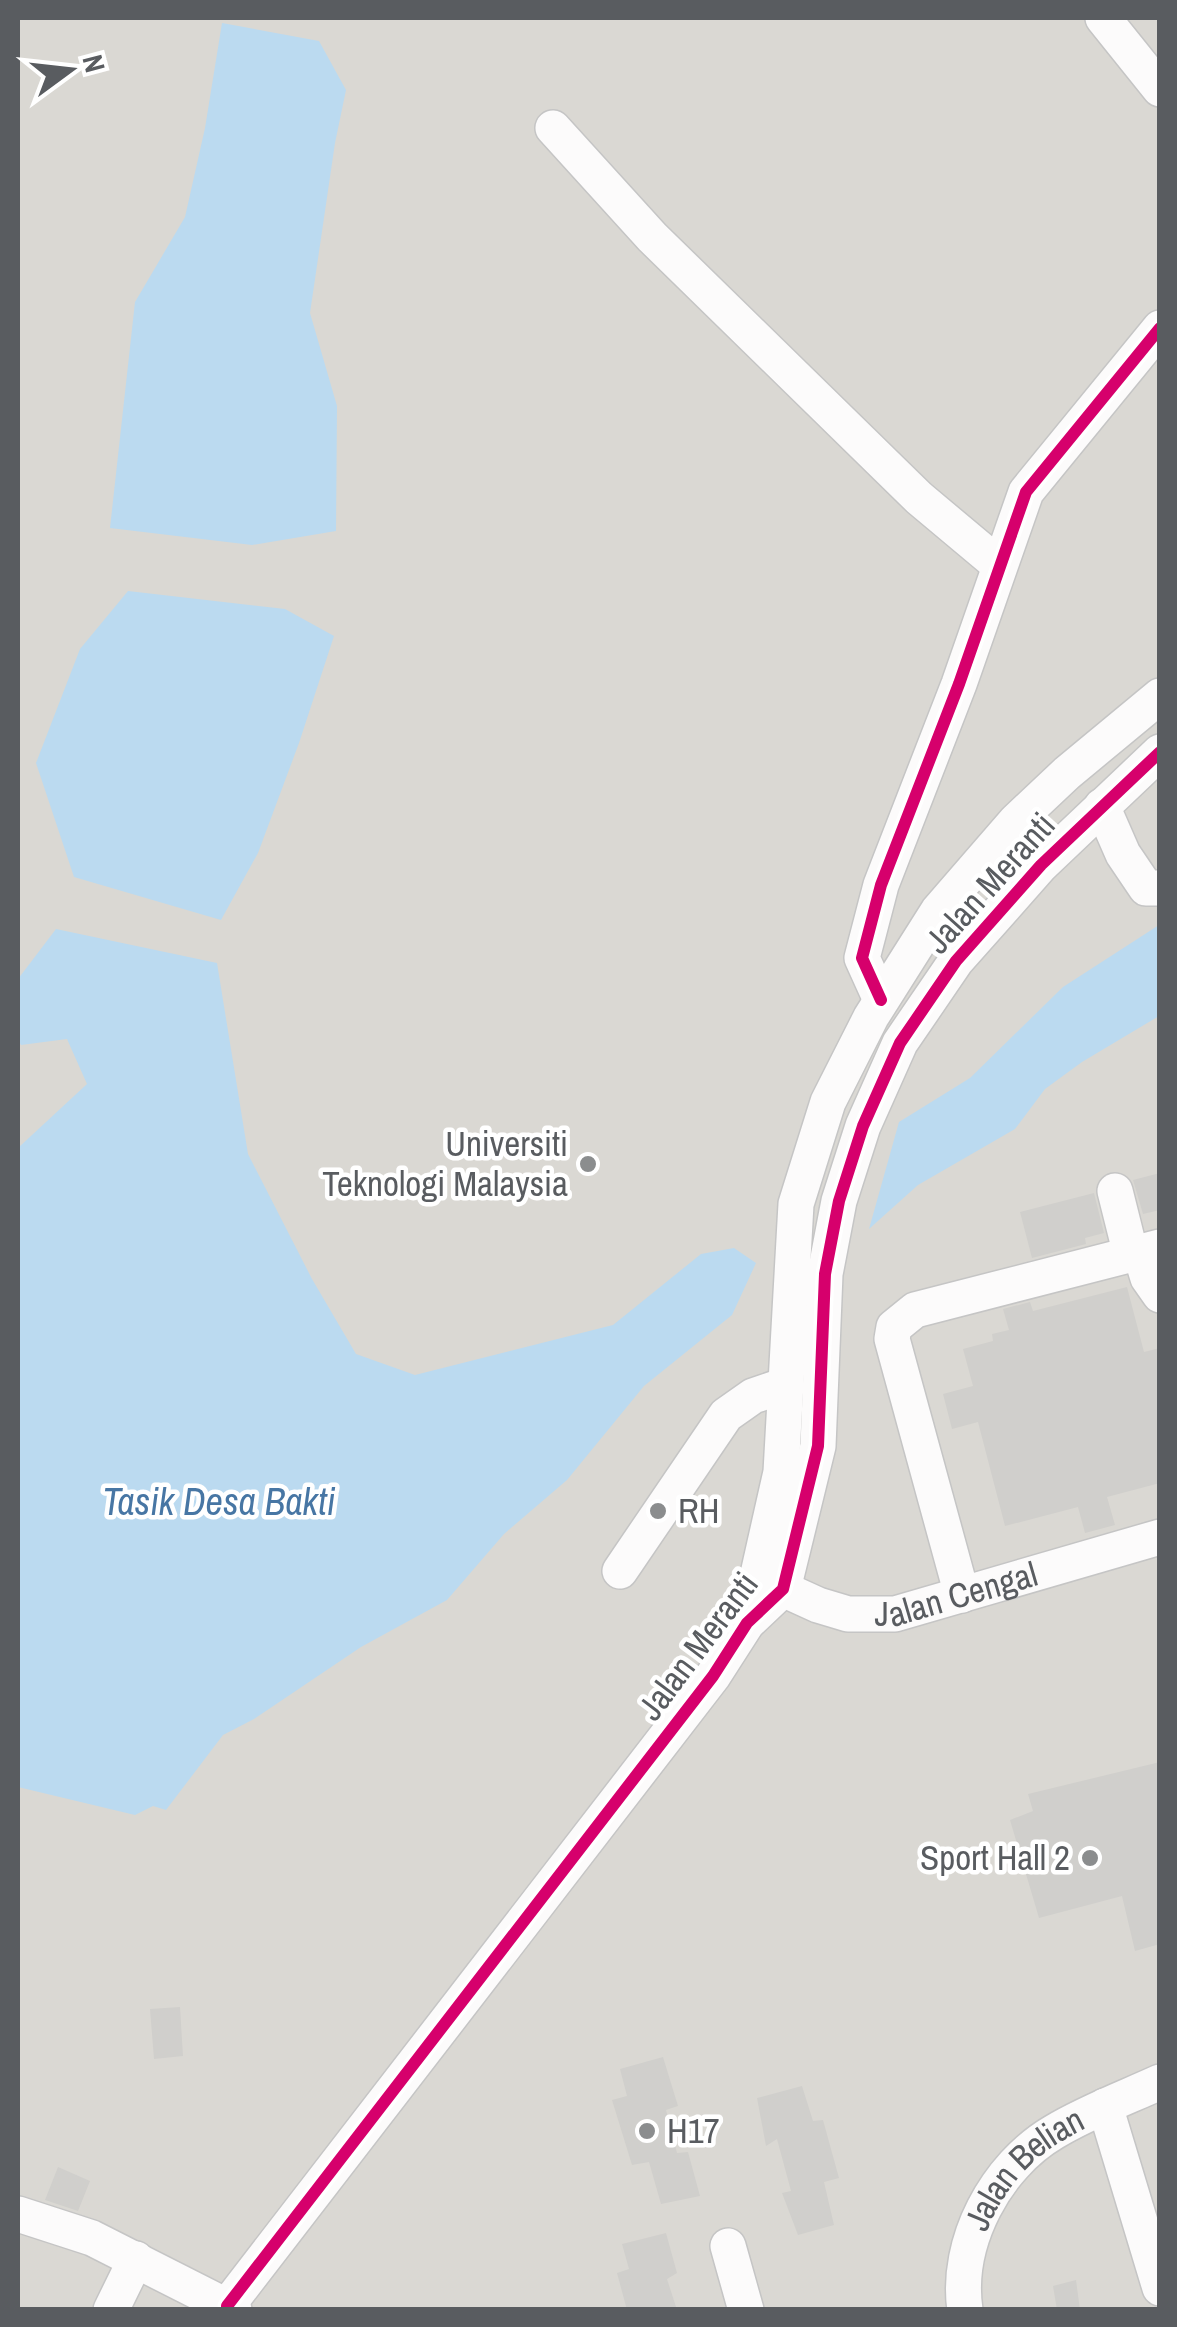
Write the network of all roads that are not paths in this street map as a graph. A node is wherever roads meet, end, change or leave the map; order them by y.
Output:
1 (1103, 18) edge
2 (1160, 89) edge
3 (552, 128) dead end
4 (1160, 328) edge
5 (999, 566) junction
6 (1160, 696) edge
7 (1160, 752) edge
8 (1102, 806) junction
9 (1160, 888) edge
10 (881, 1000) junction
11 (1115, 1191) dead end
12 (1143, 1251) edge
13 (1160, 1294) edge
14 (784, 1385) junction
15 (1160, 1537) edge
16 (620, 1571) dead end
17 (769, 1582) junction
18 (962, 1595) junction
19 (1160, 2082) edge
20 (1105, 2106) junction
21 (18, 2214) edge
22 (728, 2246) dead end
23 (136, 2260) junction
24 (1160, 2288) edge
25 (230, 2308) edge
26 (111, 2310) edge
27 (746, 2310) edge
28 (965, 2310) edge

1 - 2 street
3 - 5 street
4 - 5 street
5 - 10 street
6 - 10 street, Jalan Meranti
7 - 8 street, Jalan Meranti
8 - 9 street
8 - 17 street, Jalan Meranti
10 - 14 street, Jalan Meranti
11 - 12 street
12 - 13 street
12 - 18 street
14 - 16 street
14 - 17 street, Jalan Meranti
15 - 18 street, Jalan Cengal
17 - 18 street, Jalan Cengal
17 - 25 street, Jalan Meranti
19 - 20 street, Jalan Belian
20 - 24 street
20 - 28 street, Jalan Belian
21 - 23 street, Jalan Meranti
22 - 27 street
23 - 25 street, Jalan Meranti
23 - 26 street

